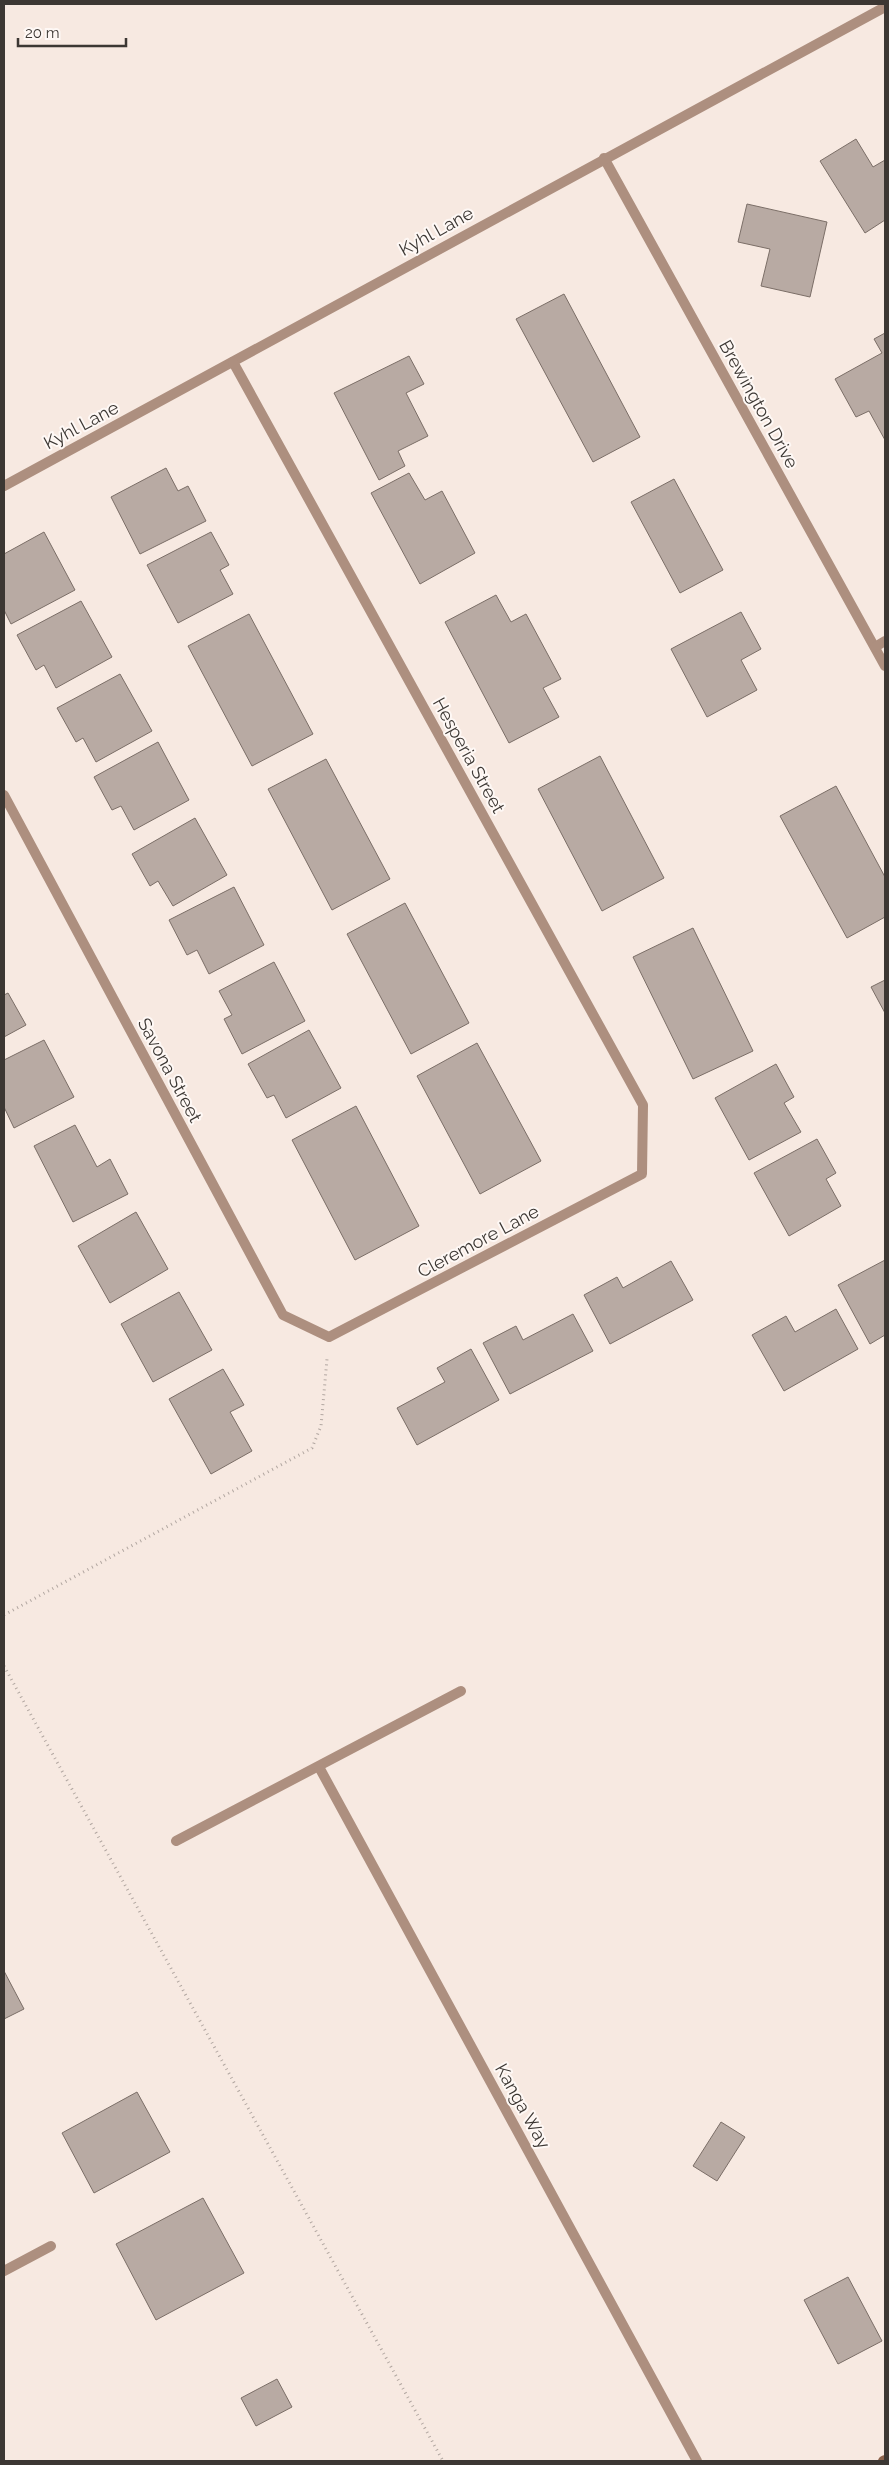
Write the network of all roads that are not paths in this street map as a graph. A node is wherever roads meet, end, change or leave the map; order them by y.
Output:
1 (885, 7) edge
2 (604, 158) junction
3 (233, 362) junction
4 (4, 486) edge
5 (885, 641) edge
6 (875, 647) junction
7 (885, 666) edge
8 (4, 795) edge
9 (642, 1174) joint
10 (329, 1338) joint
11 (462, 1691) dead end
12 (319, 1767) junction
13 (176, 1841) dead end
14 (51, 2246) dead end
15 (4, 2271) edge
16 (697, 2461) edge

1 - 2 street, Kyhl Lane
2 - 3 street, Kyhl Lane
2 - 6 street, Brewington Drive
3 - 4 street, Kyhl Lane
3 - 9 street, Hesperia Street
5 - 6 street
6 - 7 street, Brewington Drive
8 - 10 street, Savona Street
9 - 10 street, Cleremore Lane
11 - 12 street
12 - 13 street
12 - 16 street, Kanga Way
14 - 15 street

